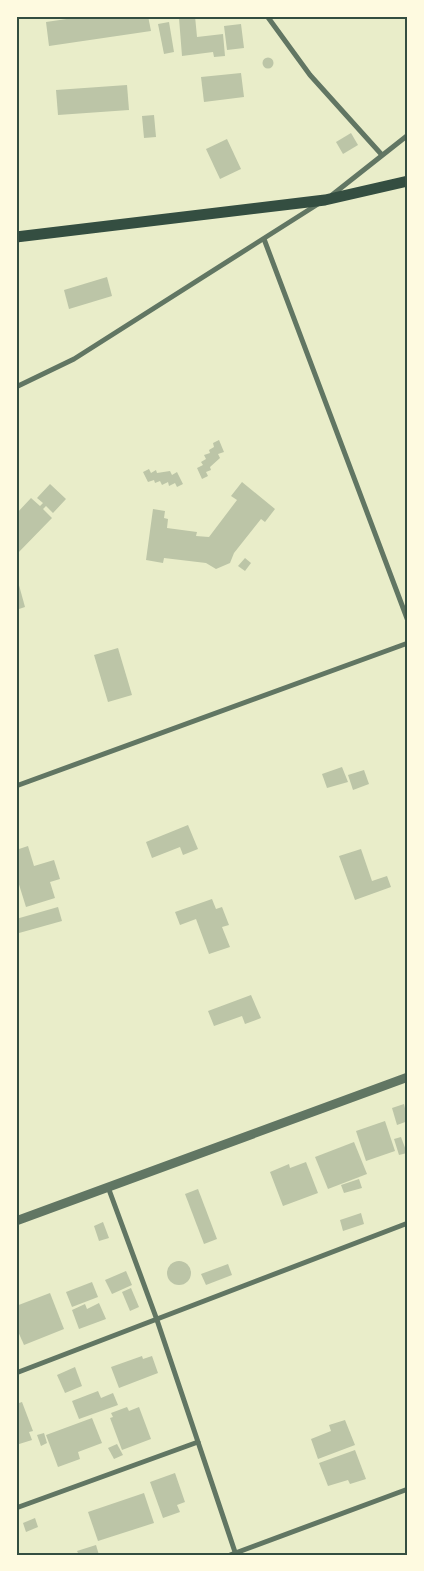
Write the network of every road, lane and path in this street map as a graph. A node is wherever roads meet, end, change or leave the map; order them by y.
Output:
1 (268, 16) edge
2 (408, 135) edge
3 (382, 155) junction
4 (408, 181) edge
5 (325, 200) junction
6 (16, 237) edge
7 (264, 239) junction
8 (16, 387) edge
9 (408, 622) edge
10 (408, 643) edge
11 (16, 786) edge
12 (408, 1077) edge
13 (108, 1187) junction
14 (16, 1221) edge
15 (408, 1223) edge
16 (157, 1320) junction
17 (16, 1373) edge
18 (198, 1442) junction
19 (408, 1489) edge
20 (16, 1508) edge
21 (234, 1554) edge

1 - 3 street
2 - 3 street
3 - 5 street
4 - 5 main road
5 - 6 main road
5 - 7 street
7 - 8 street
7 - 9 street
10 - 11 street
12 - 13 street
13 - 14 street
13 - 16 street
15 - 16 street
16 - 17 street
16 - 18 street
18 - 20 street
18 - 21 street
19 - 21 street

